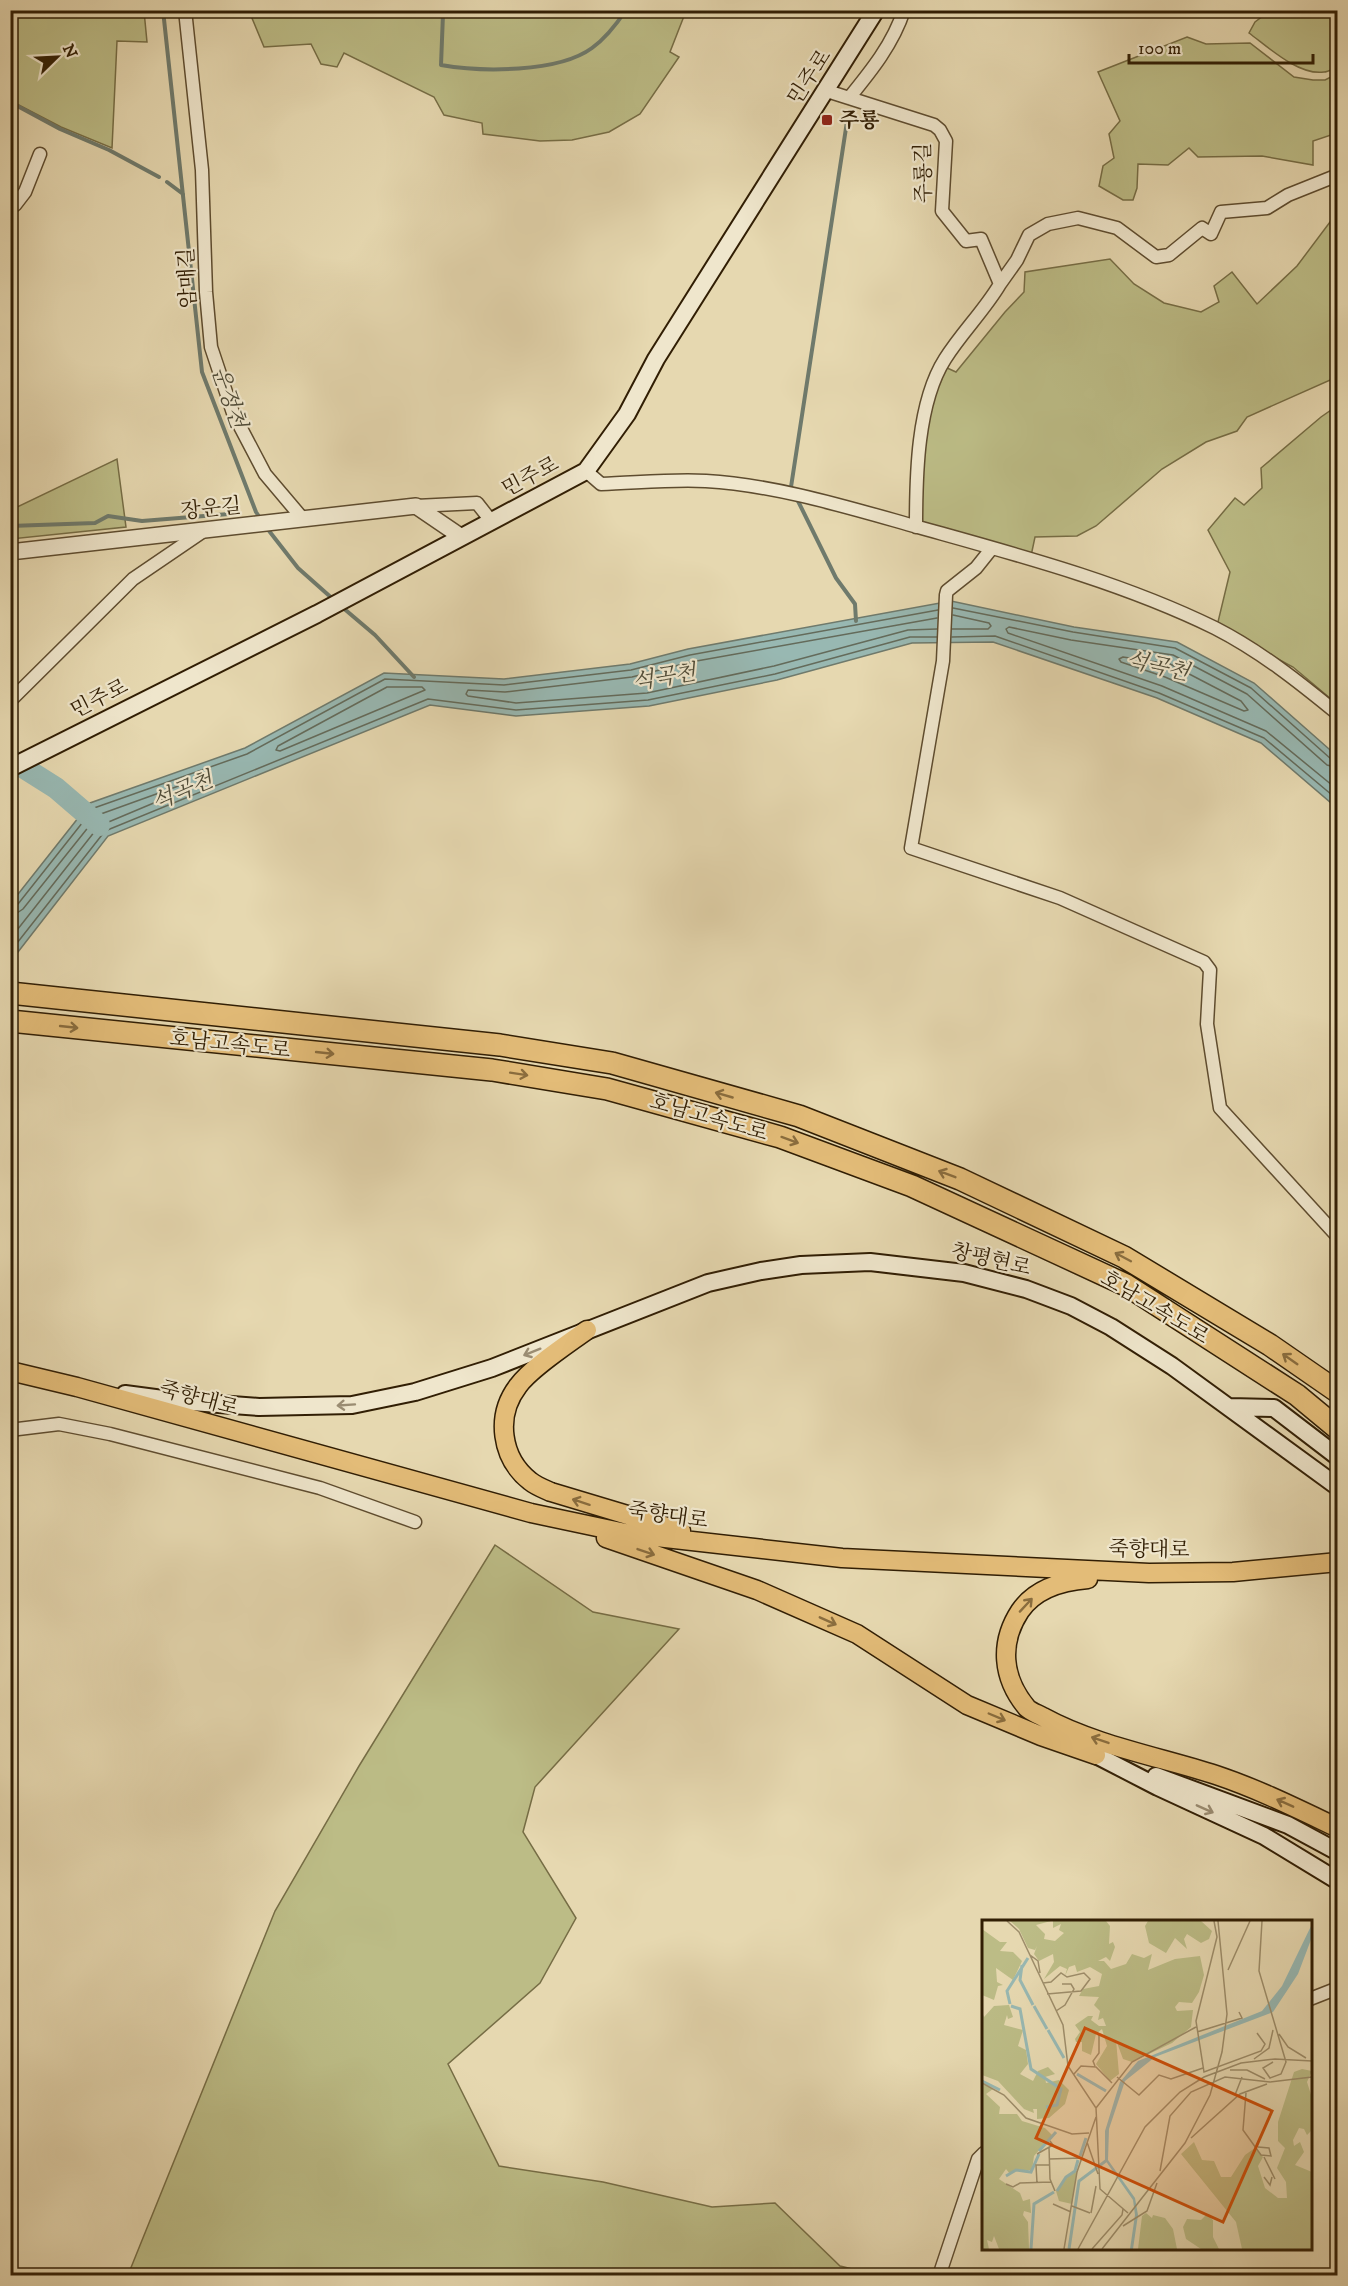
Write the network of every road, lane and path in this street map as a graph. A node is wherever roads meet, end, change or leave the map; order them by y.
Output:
1 (185, 10) edge
2 (876, 10) edge
3 (904, 10) edge
4 (827, 91) junction
5 (849, 98) junction
6 (40, 154) dead end
7 (1338, 175) edge
8 (10, 205) edge
9 (1000, 284) junction
10 (586, 471) junction
11 (416, 506) junction
12 (295, 520) junction
13 (492, 522) junction
14 (916, 527) junction
15 (205, 530) junction
16 (460, 536) junction
17 (992, 548) junction
18 (10, 552) edge
19 (10, 701) edge
20 (1338, 714) edge
21 (10, 768) edge
22 (13, 993) edge
23 (10, 1021) edge
24 (1338, 1237) edge
25 (587, 1330) junction
26 (10, 1371) edge
27 (77, 1387) junction
28 (1338, 1392) edge
29 (1230, 1407) junction
30 (1338, 1429) edge
31 (10, 1430) edge
32 (1338, 1457) edge
33 (1338, 1487) edge
34 (531, 1513) junction
35 (415, 1522) dead end
36 (738, 1547) junction
37 (1338, 1562) edge
38 (1149, 1574) junction
39 (1096, 1755) junction
40 (1338, 1828) edge
41 (1338, 1852) edge
42 (1338, 1881) edge
43 (1338, 1988) edge
44 (1312, 1999) edge
45 (982, 2155) edge
46 (939, 2276) edge

1 - 12 street, 암매길
2 - 4 main road, 민주로
3 - 5 street
4 - 5 street, 주룡길
4 - 10 main road, 민주로
5 - 9 street, 주룡길
6 - 8 street
7 - 9 street
9 - 14 street
10 - 13 main road, 민주로
10 - 14 street
11 - 12 street, 장운길
11 - 13 street, 장운길
11 - 16 street
12 - 15 street, 장운길
13 - 16 main road, 민주로
14 - 17 street
15 - 18 street, 장운길
15 - 19 street
16 - 21 main road, 민주로
17 - 20 street
17 - 24 street
28 -> 22 highway, 호남고속도로
23 -> 30 highway, 호남고속도로
25 -> 27 main road, 창평현로
25 - 29 main road, 창평현로
36 -> 25 main road
26 - 27 main road, 죽향대로
27 - 34 main road, 죽향대로
29 - 32 main road
29 - 33 main road, 창평현로
31 - 35 street
34 - 36 main road, 죽향대로
34 -> 39 main road
36 - 38 main road, 죽향대로
37 - 38 main road, 죽향대로
40 -> 38 main road
39 - 41 main road
39 -> 42 main road
43 - 44 street
45 - 46 street

